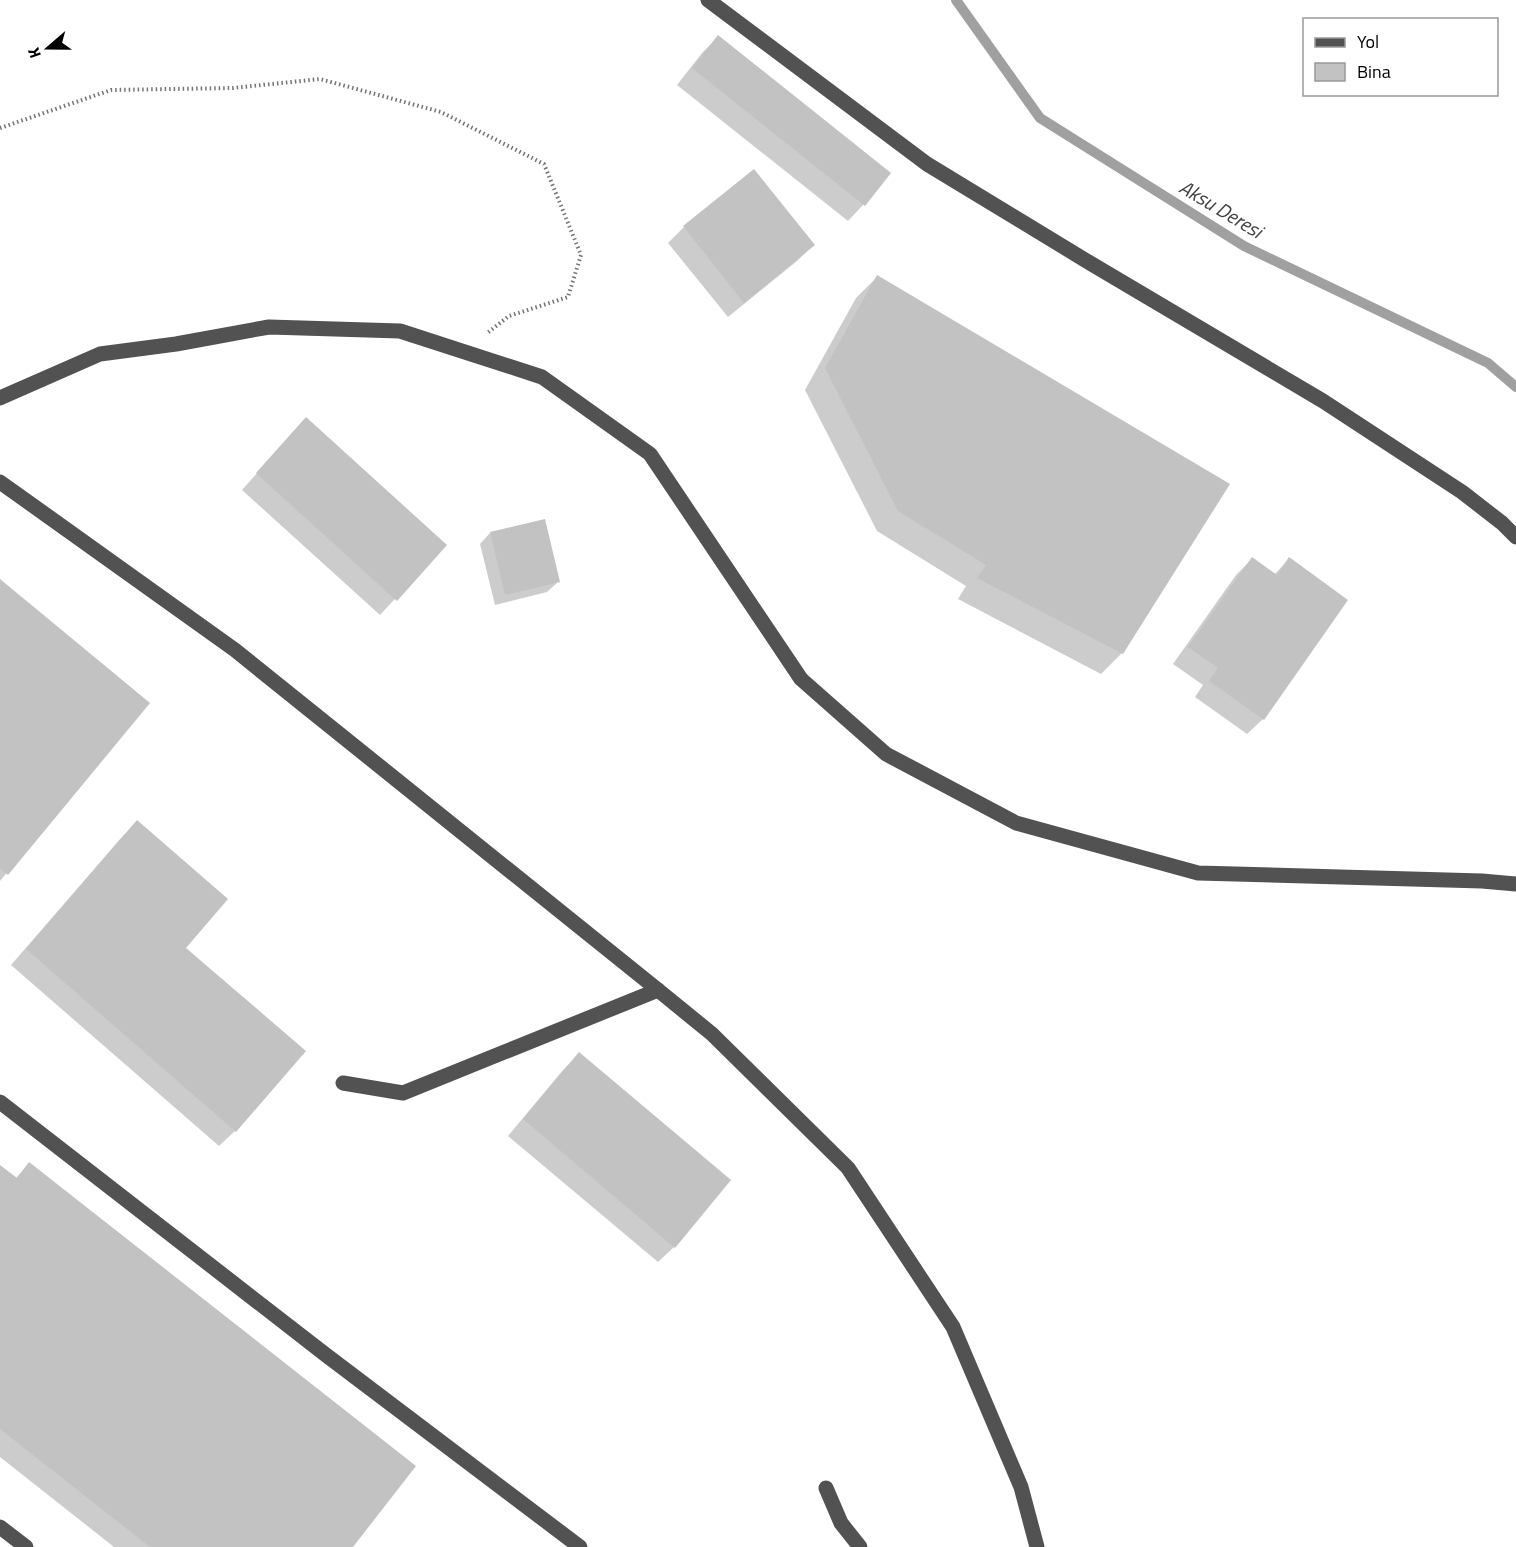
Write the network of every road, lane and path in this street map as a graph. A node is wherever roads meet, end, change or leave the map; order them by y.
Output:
1 (708, 0) edge
2 (0, 128) edge
3 (463, 352) junction
4 (0, 398) edge
5 (0, 482) edge
6 (1516, 537) edge
7 (1516, 884) edge
8 (658, 990) junction
9 (343, 1083) dead end
10 (0, 1102) edge
11 (826, 1488) dead end
12 (0, 1527) edge
13 (26, 1547) edge
14 (580, 1547) edge
15 (860, 1547) edge
16 (1037, 1547) edge

1 - 6 street
2 - 3 path
3 - 4 street
3 - 7 street
5 - 8 street
8 - 9 street
8 - 16 street
10 - 14 street
11 - 15 street
12 - 13 street

